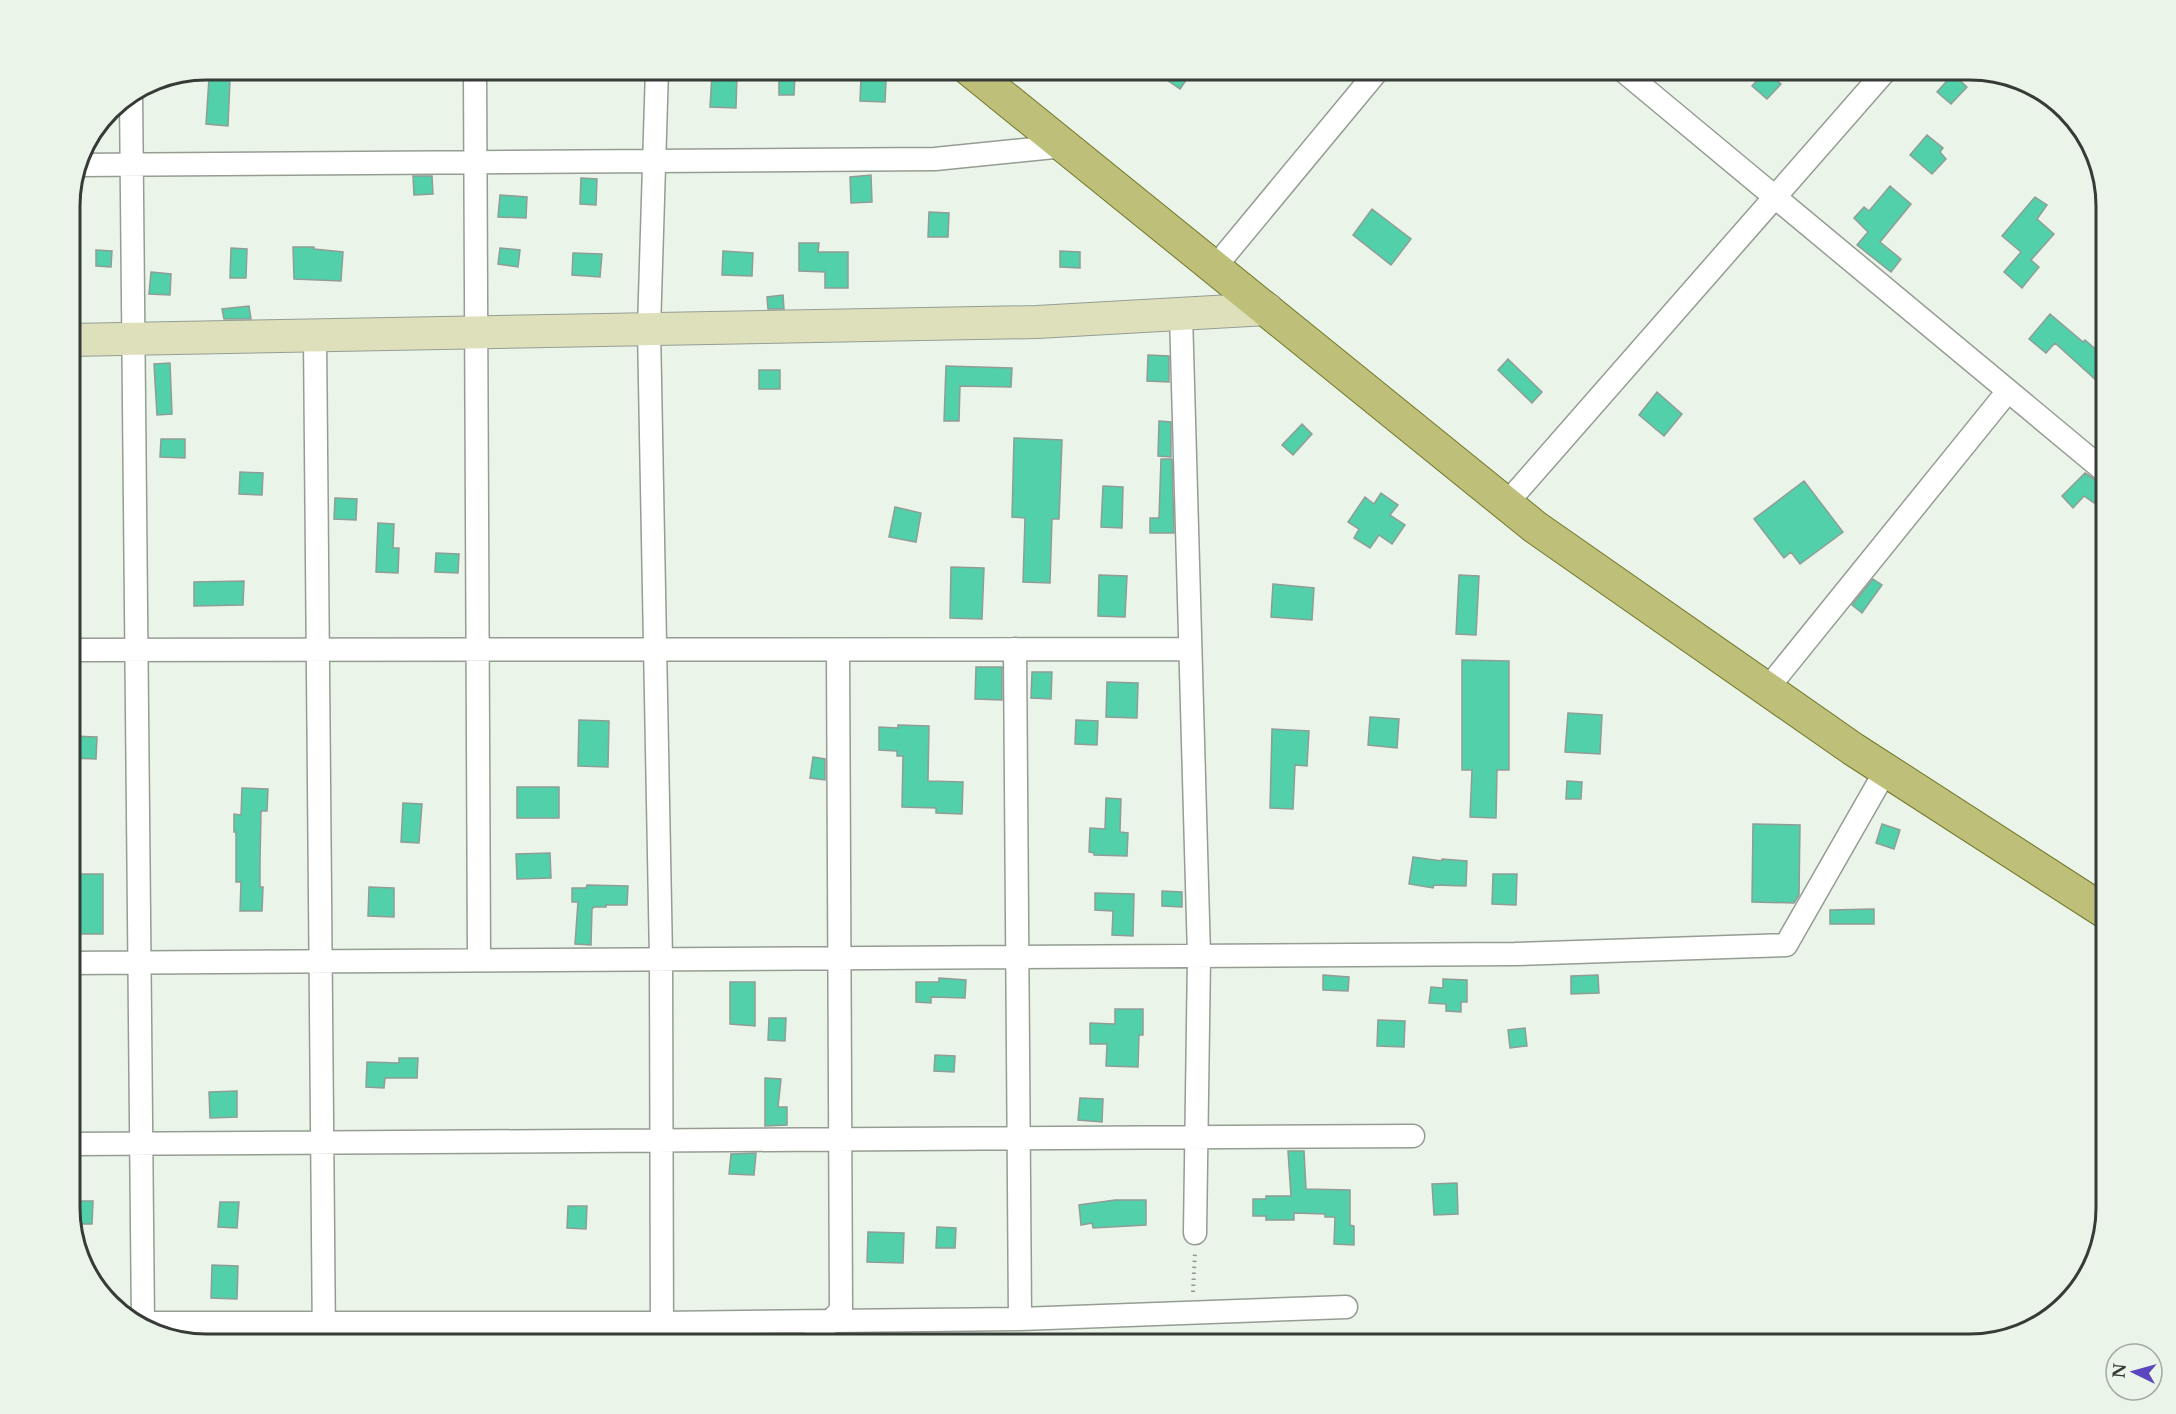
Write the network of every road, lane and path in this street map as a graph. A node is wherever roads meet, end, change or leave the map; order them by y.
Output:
1 (475, 80) edge
2 (657, 80) edge
3 (983, 80) edge
4 (1362, 80) edge
5 (1634, 80) edge
6 (1877, 80) edge
7 (131, 104) edge
8 (1064, 146) junction
9 (654, 161) junction
10 (475, 162) junction
11 (131, 164) junction
12 (86, 165) edge
13 (1775, 197) junction
14 (1215, 267) junction
15 (1267, 309) junction
16 (1181, 314) junction
17 (649, 329) junction
18 (476, 333) junction
19 (315, 335) junction
20 (133, 339) junction
21 (80, 340) edge
22 (2008, 391) junction
23 (2096, 464) edge
24 (1506, 504) junction
25 (1015, 649) junction
26 (1190, 649) junction
27 (80, 650) edge
28 (136, 650) junction
29 (318, 650) junction
30 (477, 650) junction
31 (655, 650) junction
32 (838, 650) junction
33 (1767, 689) junction
34 (1886, 770) junction
35 (2096, 906) edge
36 (1199, 956) junction
37 (1017, 957) junction
38 (839, 958) junction
39 (661, 959) junction
40 (479, 960) junction
41 (321, 961) junction
42 (139, 962) junction
43 (80, 963) edge
44 (1413, 1136) dead end
45 (1196, 1137) junction
46 (1018, 1138) junction
47 (840, 1139) junction
48 (661, 1140) junction
49 (322, 1143) junction
50 (80, 1144) edge
51 (141, 1144) junction
52 (1195, 1233) joint
53 (1346, 1307) dead end
54 (1193, 1313) junction
55 (139, 1316) edge
56 (1020, 1319) junction
57 (830, 1321) junction
58 (157, 1325) edge
59 (324, 1334) edge
60 (662, 1334) edge
61 (818, 1334) edge
62 (1194, 1334) edge

1 - 10 street
2 - 9 street
3 - 8 main road
4 - 14 street
5 - 13 street
6 - 13 street
7 - 11 street
8 - 9 street
8 - 14 main road
9 - 10 street
9 - 17 street
10 - 11 street
10 - 18 street
11 - 12 street
11 - 20 street
13 - 22 street
13 - 24 street
14 - 15 main road
15 - 16 street
15 - 24 main road
16 - 17 street
16 - 26 street
17 - 18 street
17 - 31 street
18 - 19 street
18 - 30 street
19 - 20 street
19 - 29 street
20 - 21 street
20 - 28 street
22 - 23 street
22 - 33 street
24 - 33 main road
25 - 26 street
25 - 32 street
25 - 37 street
26 - 36 street
27 - 28 street
28 - 29 street
28 - 42 street
29 - 30 street
29 - 41 street
30 - 31 street
30 - 40 street
31 - 32 street
31 - 39 street
32 - 38 street
33 - 34 main road
34 - 35 main road
34 - 36 street
36 - 37 street
36 - 45 street
37 - 38 street
37 - 46 street
38 - 39 street
38 - 47 street
39 - 40 street
39 - 48 street
40 - 41 street
41 - 42 street
41 - 49 street
42 - 43 street
42 - 51 street
44 - 45 street
45 - 46 street
45 - 52 street
46 - 47 street
46 - 56 street
47 - 48 street
47 - 57 street
48 - 49 street
48 - 60 street
49 - 51 street
49 - 59 street
50 - 51 street
51 - 55 street
52 - 54 path
53 - 54 street
54 - 56 street
54 - 62 path
56 - 57 street
57 - 60 street
57 - 61 street
58 - 59 street
59 - 60 street

